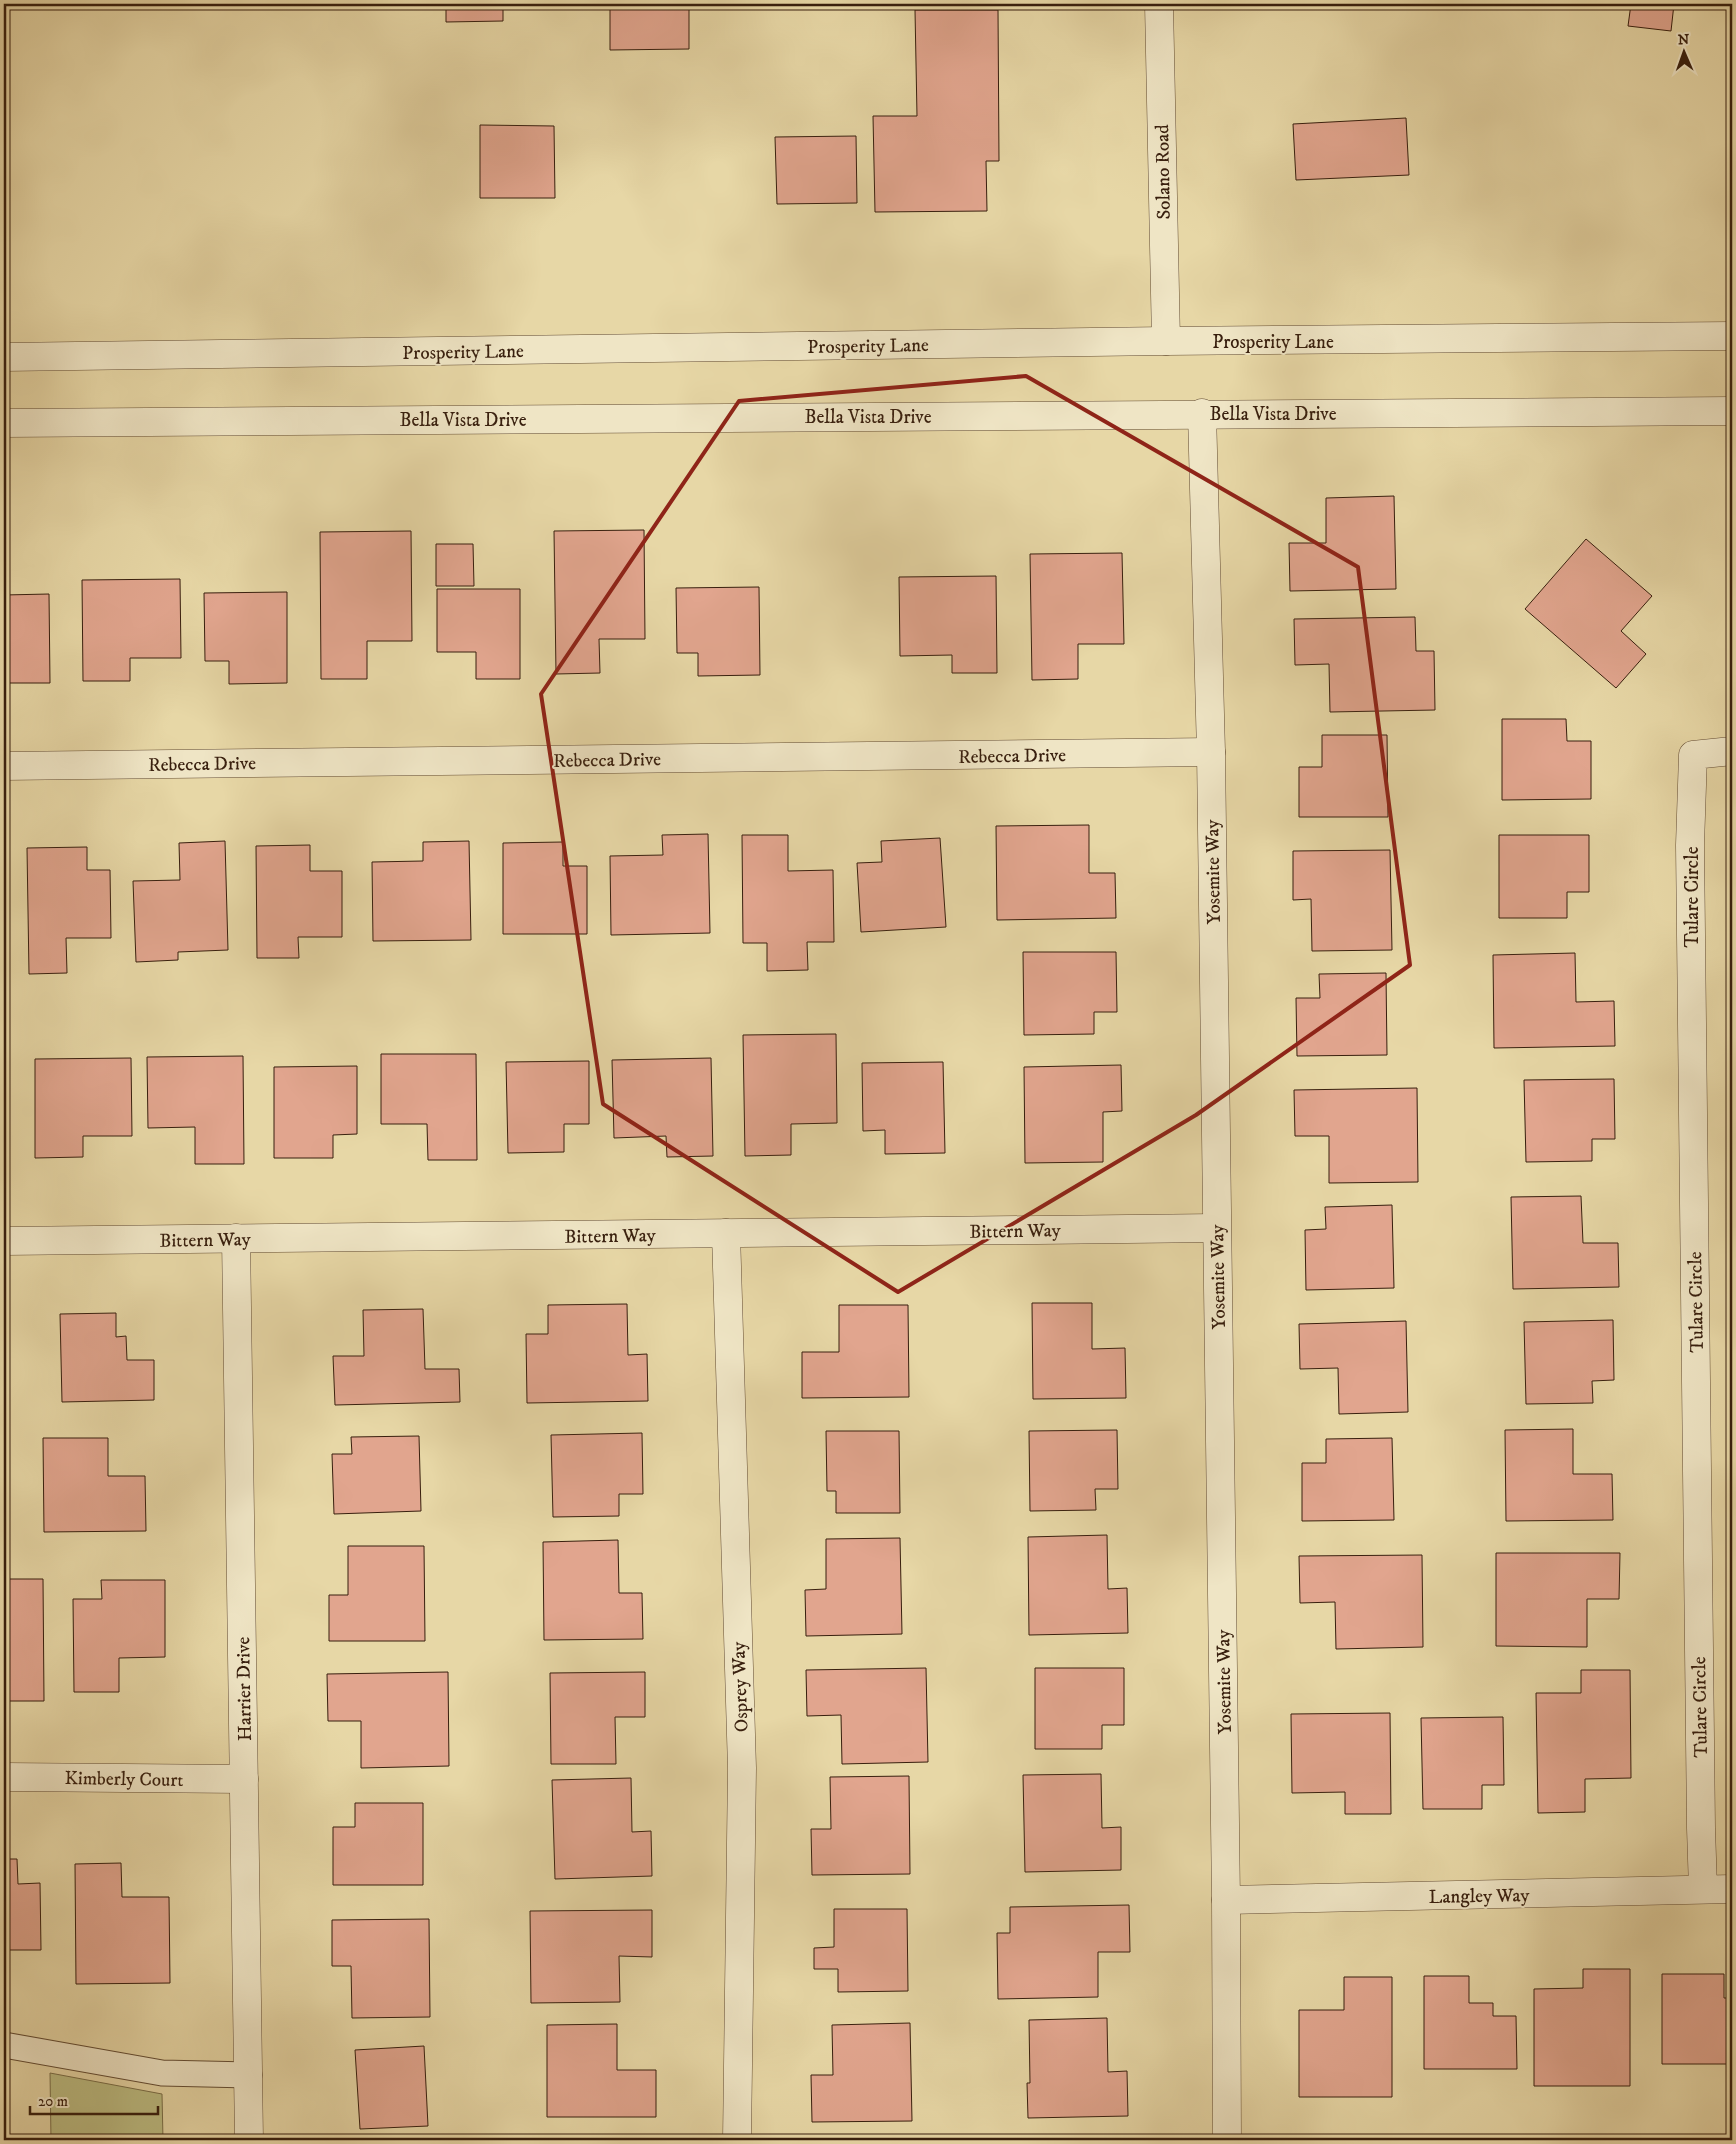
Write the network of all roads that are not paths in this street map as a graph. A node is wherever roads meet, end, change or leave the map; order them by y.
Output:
1 (1159, 4) edge
2 (1732, 336) edge
3 (1166, 341) junction
4 (4, 357) edge
5 (1732, 411) edge
6 (1202, 413) junction
7 (4, 423) edge
8 (1732, 751) edge
9 (1211, 752) junction
10 (4, 766) edge
11 (1216, 1228) junction
12 (726, 1233) junction
13 (236, 1238) junction
14 (4, 1241) edge
15 (4, 1777) edge
16 (244, 1779) junction
17 (1703, 1889) junction
18 (1732, 1889) edge
19 (1226, 1900) junction
20 (4, 2045) edge
21 (249, 2075) junction
22 (249, 2140) edge
23 (736, 2140) edge
24 (1227, 2140) edge

1 - 3 street, Solano Road
2 - 3 street, Prosperity Lane
3 - 4 street, Prosperity Lane
5 - 6 street, Bella Vista Drive
6 - 7 street, Bella Vista Drive
6 - 9 street, Yosemite Way
8 - 17 street, Tulare Circle
9 - 10 street, Rebecca Drive
9 - 11 street, Yosemite Way
11 - 12 street, Bittern Way
11 - 19 street, Yosemite Way
12 - 13 street, Bittern Way
12 - 23 street, Osprey Way
13 - 14 street, Bittern Way
13 - 16 street, Harrier Drive
15 - 16 street, Kimberly Court
16 - 21 street, Harrier Drive
17 - 18 street, Langley Way
17 - 19 street, Langley Way
19 - 24 street, Yosemite Way
20 - 21 lane
21 - 22 street, Harrier Drive

